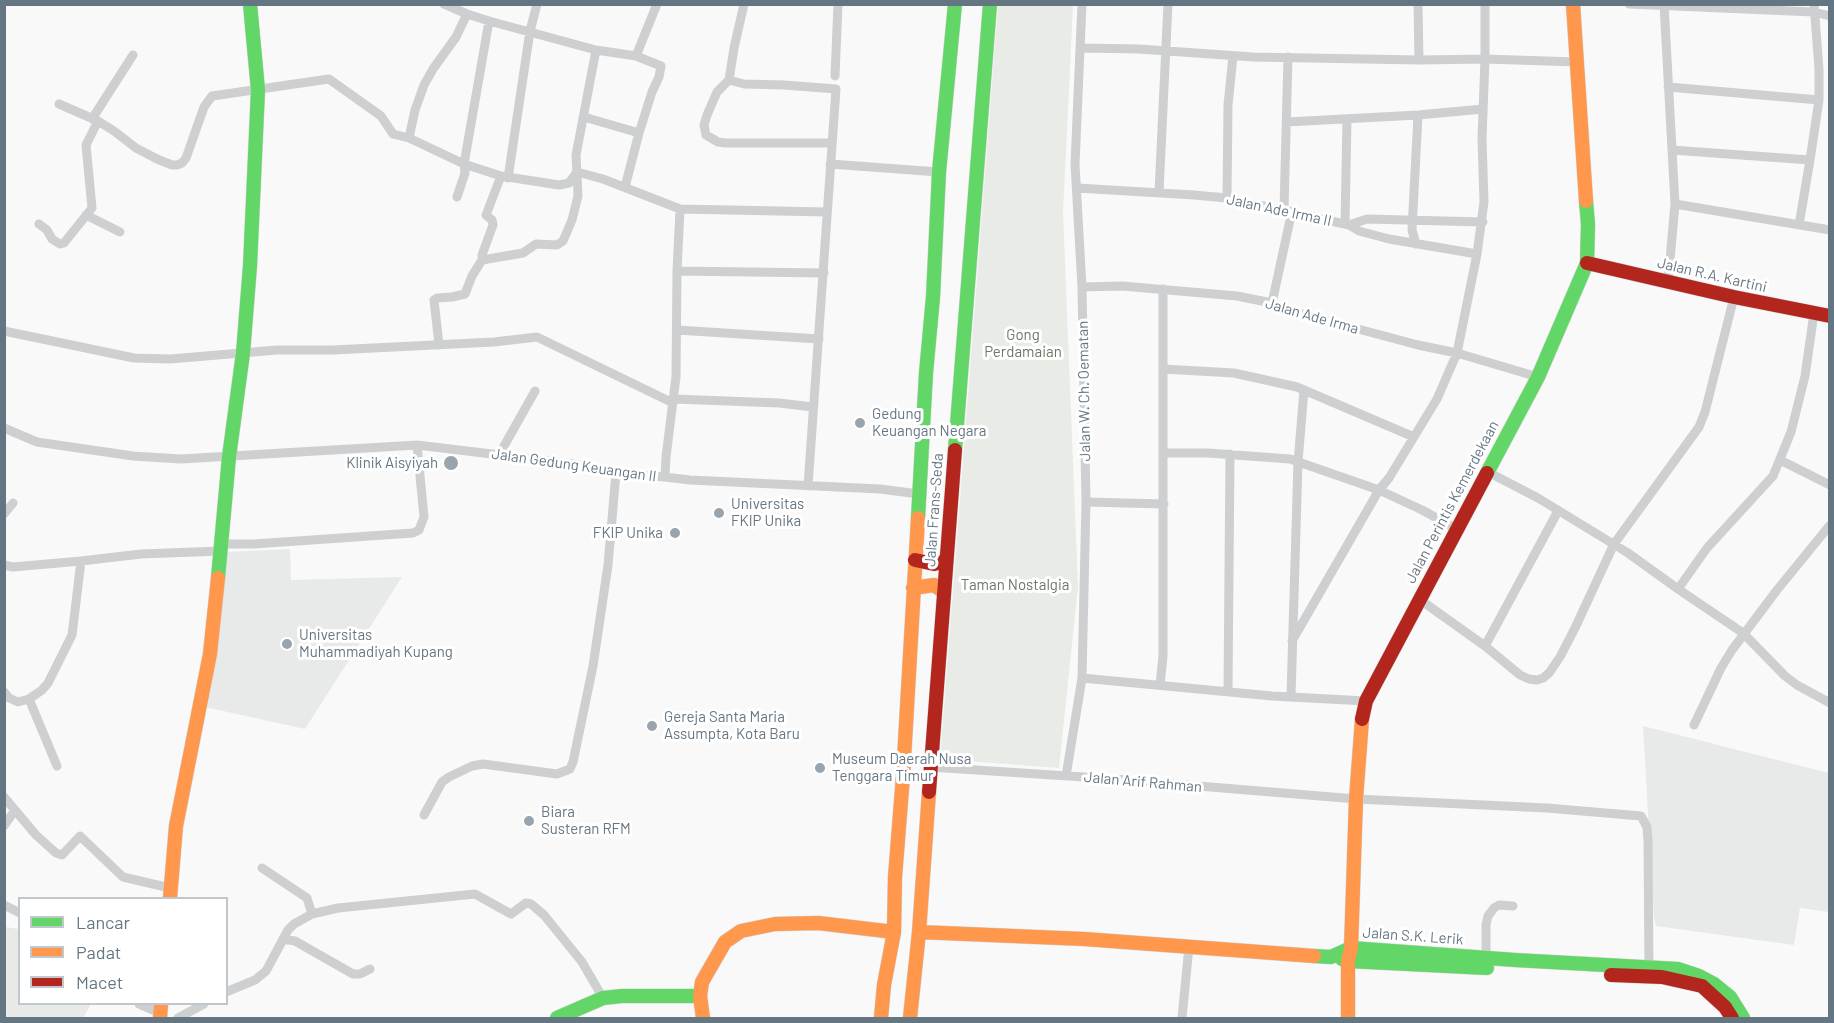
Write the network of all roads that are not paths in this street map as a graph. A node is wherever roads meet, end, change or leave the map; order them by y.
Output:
1 (250, 4) edge
2 (444, 4) edge
3 (537, 4) edge
4 (657, 4) edge
5 (744, 4) edge
6 (838, 4) edge
7 (954, 4) edge
8 (990, 4) edge
9 (1082, 4) edge
10 (1168, 4) edge
11 (1418, 4) edge
12 (1485, 4) edge
13 (1573, 4) edge
14 (1629, 4) edge
15 (1664, 5) edge
16 (1741, 7) edge
17 (1814, 8) edge
18 (467, 14) junction
19 (1830, 16) edge
20 (489, 21) junction
21 (530, 32) junction
22 (1081, 48) junction
23 (596, 50) junction
24 (1167, 51) junction
25 (133, 55) dead end
26 (636, 56) junction
27 (1233, 56) junction
28 (1288, 57) junction
29 (1485, 59) junction
30 (1419, 60) junction
31 (1577, 62) junction
32 (835, 76) dead end
33 (729, 80) junction
34 (1668, 87) junction
35 (258, 90) junction
36 (1820, 100) junction
37 (59, 104) dead end
38 (1483, 109) junction
39 (1418, 115) junction
40 (584, 117) junction
41 (1347, 119) junction
42 (95, 120) junction
43 (1287, 122) junction
44 (639, 133) junction
45 (409, 138) junction
46 (831, 143) junction
47 (1672, 150) junction
48 (1810, 160) junction
49 (464, 164) junction
50 (830, 164) junction
51 (577, 172) junction
52 (939, 172) junction
53 (505, 177) junction
54 (624, 187) junction
55 (1077, 188) junction
56 (1159, 192) junction
57 (457, 197) dead end
58 (1227, 198) junction
59 (1675, 204) junction
60 (680, 209) junction
61 (1288, 211) junction
62 (827, 212) junction
63 (86, 215) junction
64 (1413, 220) junction
65 (1483, 222) junction
66 (39, 224) dead end
67 (1347, 225) junction
68 (1799, 225) junction
69 (1830, 230) edge
70 (120, 232) dead end
71 (1416, 244) junction
72 (1477, 254) junction
73 (482, 261) junction
74 (1587, 263) junction
75 (676, 271) junction
76 (824, 273) junction
77 (1668, 282) junction
78 (1082, 286) junction
79 (1163, 289) junction
80 (1734, 297) junction
81 (1272, 303) junction
82 (1814, 314) junction
83 (1830, 316) edge
84 (677, 330) junction
85 (4, 331) edge
86 (819, 339) junction
87 (439, 345) junction
88 (1457, 352) junction
89 (243, 353) junction
90 (1163, 369) junction
91 (1538, 377) junction
92 (1304, 390) junction
93 (535, 392) dead end
94 (674, 401) junction
95 (813, 407) junction
96 (4, 428) edge
97 (1414, 437) junction
98 (417, 445) junction
99 (1163, 453) junction
100 (1230, 454) junction
101 (499, 455) junction
102 (229, 457) junction
103 (1780, 460) junction
104 (1299, 462) junction
105 (1486, 471) junction
106 (616, 473) junction
107 (665, 477) junction
108 (1830, 485) edge
109 (808, 486) junction
110 (1379, 490) junction
111 (919, 494) junction
112 (1086, 502) junction
113 (14, 503) dead end
114 (1164, 504) junction
115 (1558, 511) junction
116 (4, 513) edge
117 (1830, 525) edge
118 (1457, 529) junction
119 (1614, 544) junction
120 (221, 548) junction
121 (915, 560) junction
122 (81, 561) junction
123 (946, 561) junction
124 (4, 565) edge
125 (913, 588) junction
126 (1678, 589) junction
127 (944, 592) junction
128 (1419, 599) junction
129 (1743, 633) junction
130 (1292, 641) junction
131 (1485, 646) junction
132 (1082, 678) junction
133 (1160, 685) junction
134 (1228, 691) junction
135 (4, 692) edge
136 (1291, 696) junction
137 (29, 699) junction
138 (8, 701) edge
139 (1366, 701) junction
140 (1830, 703) edge
141 (1694, 725) dead end
142 (57, 766) dead end
143 (930, 767) junction
144 (1066, 776) junction
145 (4, 797) edge
146 (1356, 798) junction
147 (15, 810) junction
148 (424, 815) dead end
149 (4, 826) edge
150 (262, 868) dead end
151 (170, 893) edge
152 (4, 905) edge
153 (1513, 906) dead end
154 (18, 912) edge
155 (312, 914) junction
156 (894, 932) junction
157 (919, 932) junction
158 (283, 939) junction
159 (1188, 946) junction
160 (1350, 955) junction
161 (1486, 958) junction
162 (370, 969) dead end
163 (1649, 971) junction
164 (228, 991) edge
165 (700, 996) junction
166 (603, 998) junction
167 (142, 1005) edge
168 (202, 1005) edge
169 (160, 1012) edge
170 (178, 1018) edge
171 (557, 1018) edge
172 (703, 1018) edge
173 (881, 1018) edge
174 (910, 1018) edge
175 (1182, 1018) edge
176 (1348, 1018) edge
177 (1732, 1018) edge
178 (1743, 1018) edge

1 - 35 main road
2 - 18 street
3 - 21 street
4 - 26 street
5 - 33 street
6 - 32 street
7 - 52 main road, Jalan Frans-Seda
8 - 123 main road, Jalan Frans-Seda
9 - 22 street, Jalan W. Ch. Oematan
10 - 24 street
11 - 30 street
12 - 29 street
13 - 31 main road, Jalan Perintis Kemerdekaan
14 - 15 street
15 - 16 street
15 - 34 street
16 - 17 street
17 - 19 street
17 - 36 street
18 - 20 street
18 - 45 street
20 - 21 street
20 - 49 street
21 - 23 street
21 - 53 street
22 - 24 street
22 - 55 street, Jalan W. Ch. Oematan
23 - 26 street
23 - 40 street
24 - 27 street
24 - 56 street
25 - 42 street
26 - 44 street
27 - 28 street
27 - 58 street
28 - 30 street
28 - 43 street
29 - 30 street
29 - 31 street
29 - 38 street
31 - 74 main road, Jalan Perintis Kemerdekaan
33 - 46 street
33 - 46 street
34 - 36 street
34 - 47 street
35 - 42 street
35 - 45 street
35 - 89 main road
36 - 48 street
37 - 42 street
38 - 39 street
38 - 65 street
39 - 41 street
39 - 64 street
40 - 44 street
40 - 51 street
41 - 43 street
41 - 67 street
42 - 63 street
43 - 61 street
44 - 54 street
45 - 49 street
46 - 50 street
47 - 48 street
47 - 59 street
48 - 68 street
49 - 53 street
49 - 57 street
50 - 52 street
50 - 62 street
51 - 53 street
51 - 54 street
51 - 73 street
52 - 111 main road, Jalan Frans-Seda
53 - 73 street
54 - 60 street
55 - 56 street, Jalan Ade Irma II
55 - 78 street, Jalan W. Ch. Oematan
56 - 58 street, Jalan Ade Irma II
58 - 61 street, Jalan Ade Irma II
59 - 68 street
59 - 77 street
60 - 62 street
60 - 75 street
61 - 67 street, Jalan Ade Irma II
61 - 81 street
62 - 76 street
63 - 66 street
63 - 70 street
64 - 65 street
64 - 67 street
64 - 71 street
65 - 72 street
67 - 71 street, Jalan Ade Irma II
68 - 69 street
71 - 72 street, Jalan Ade Irma II
72 - 88 street
73 - 87 street
74 - 77 main road, Jalan R.A. Kartini
74 - 91 main road, Jalan Perintis Kemerdekaan
75 - 76 street
75 - 84 street
76 - 86 street
77 - 80 main road, Jalan R.A. Kartini
78 - 79 street, Jalan Ade Irma
78 - 112 street, Jalan W. Ch. Oematan
79 - 81 street, Jalan Ade Irma
79 - 90 street
80 - 82 main road, Jalan R.A. Kartini
80 - 119 street
81 - 88 street, Jalan Ade Irma
82 - 83 main road, Jalan R.A. Kartini
82 - 103 street
84 - 86 street
84 - 94 street
85 - 89 street
86 - 95 street
87 - 89 street
87 - 94 street
88 - 91 street, Jalan Ade Irma
88 - 97 street
89 - 102 main road
90 - 92 street
90 - 99 street
91 - 105 main road, Jalan Perintis Kemerdekaan
92 - 97 street
92 - 104 street
93 - 101 street
94 - 95 street
94 - 107 street
95 - 109 street
96 - 102 street, Jalan Gedung Keuangan II
97 - 110 street
98 - 101 street, Jalan Gedung Keuangan II
98 - 102 street, Jalan Gedung Keuangan II
98 - 120 street
99 - 100 street
99 - 114 street
100 - 104 street
100 - 134 street
101 - 106 street, Jalan Gedung Keuangan II
102 - 120 main road
103 - 108 street
103 - 126 street
104 - 110 street
104 - 130 street
105 - 115 street
105 - 118 main road, Jalan Perintis Kemerdekaan
106 - 107 street, Jalan Gedung Keuangan II
106 - 148 street
107 - 109 street, Jalan Gedung Keuangan II
109 - 111 street, Jalan Gedung Keuangan II
110 - 118 street
110 - 130 street
111 - 121 main road, Jalan Frans-Seda
112 - 114 street
112 - 132 street, Jalan W. Ch. Oematan
113 - 116 street
114 - 133 street
115 - 119 street
115 - 131 street
117 - 129 street
118 - 128 main road, Jalan Perintis Kemerdekaan
119 - 126 street
119 - 131 street
120 - 122 street
120 - 151 main road
121 - 123 main road
121 - 125 main road, Jalan Frans-Seda
122 - 124 street
122 - 137 street
123 - 127 main road, Jalan Frans-Seda
125 - 127 main road
125 - 156 main road, Jalan Frans-Seda
126 - 129 street
127 - 143 main road, Jalan Frans-Seda
128 - 131 street
128 - 139 main road, Jalan Perintis Kemerdekaan
129 - 140 street
129 - 141 street
130 - 136 street
132 - 133 street
132 - 144 street, Jalan W. Ch. Oematan
133 - 134 street
134 - 136 street
135 - 138 street
136 - 139 street
137 - 138 street
137 - 142 street
139 - 146 main road, Jalan Perintis Kemerdekaan
143 - 144 street, Jalan Arif Rahman
143 - 157 main road, Jalan Frans-Seda
144 - 146 street, Jalan Arif Rahman
145 - 147 street
146 - 160 main road, Jalan Perintis Kemerdekaan
146 - 163 street, Jalan Arif Rahman
147 - 149 street
147 - 151 street
150 - 155 street
152 - 154 street
153 - 161 street
155 - 158 street
155 - 166 street
156 - 165 main road
156 - 173 main road, Jalan Frans-Seda
157 - 159 main road
157 - 174 main road, Jalan Frans-Seda
158 - 162 street
158 - 164 street
159 - 160 main road
159 - 175 street
160 - 161 main road, Jalan S.K. Lerik
160 - 163 main road
160 - 176 main road, Jalan Perintis Kemerdekaan
161 - 163 main road, Jalan S.K. Lerik
163 - 177 main road
163 - 178 main road, Jalan S.K. Lerik
165 - 166 main road
165 - 172 main road
166 - 171 main road
167 - 169 street
168 - 170 street

